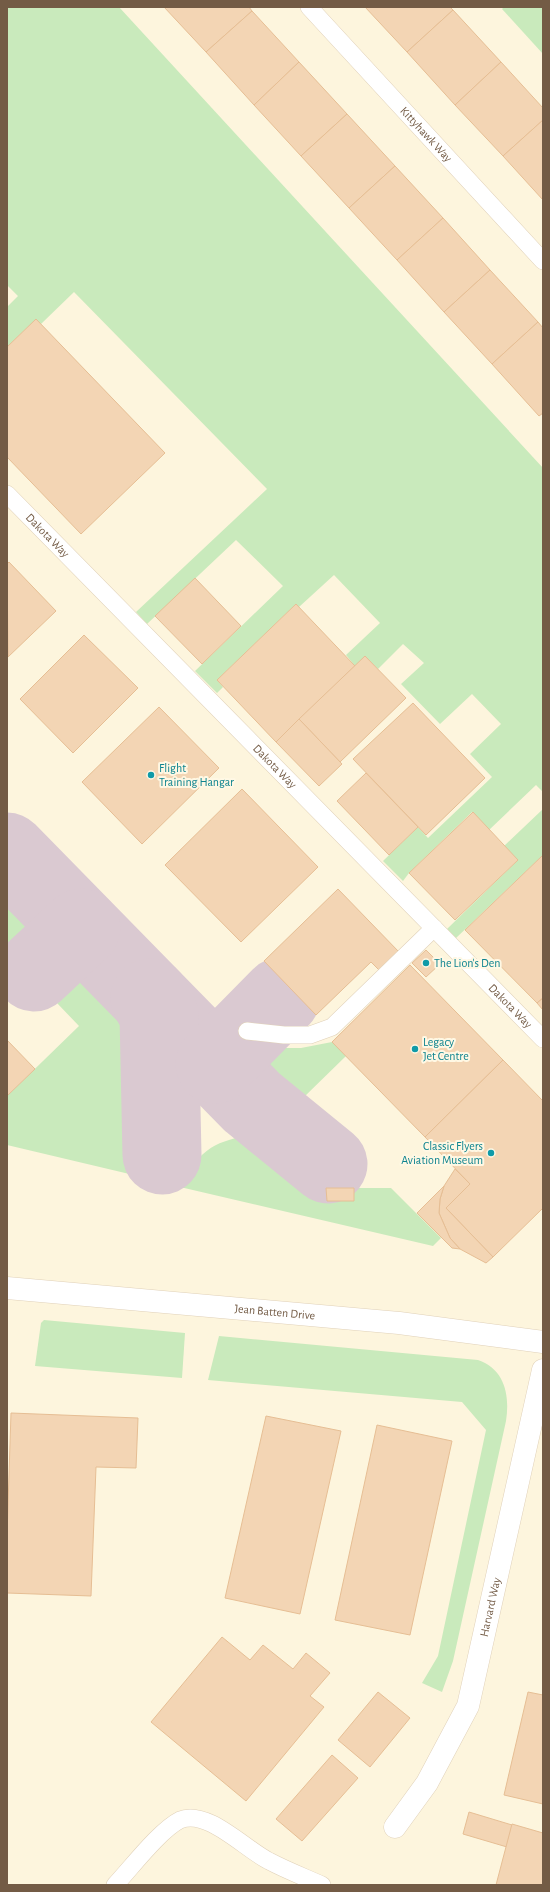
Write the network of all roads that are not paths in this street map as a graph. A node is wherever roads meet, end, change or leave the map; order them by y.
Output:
1 (309, 7) edge
2 (543, 261) edge
3 (7, 494) edge
4 (434, 928) junction
5 (248, 1031) dead end
6 (543, 1039) edge
7 (7, 1288) edge
8 (543, 1342) edge
9 (543, 1370) edge
10 (395, 1827) dead end
11 (115, 1885) edge
12 (322, 1885) edge

1 - 2 lane, Kittyhawk Way
3 - 4 lane, Dakota Way
4 - 5 lane
4 - 6 lane, Dakota Way
7 - 8 street, Jean Batten Drive
9 - 10 street, Harvard Way
11 - 12 lane

